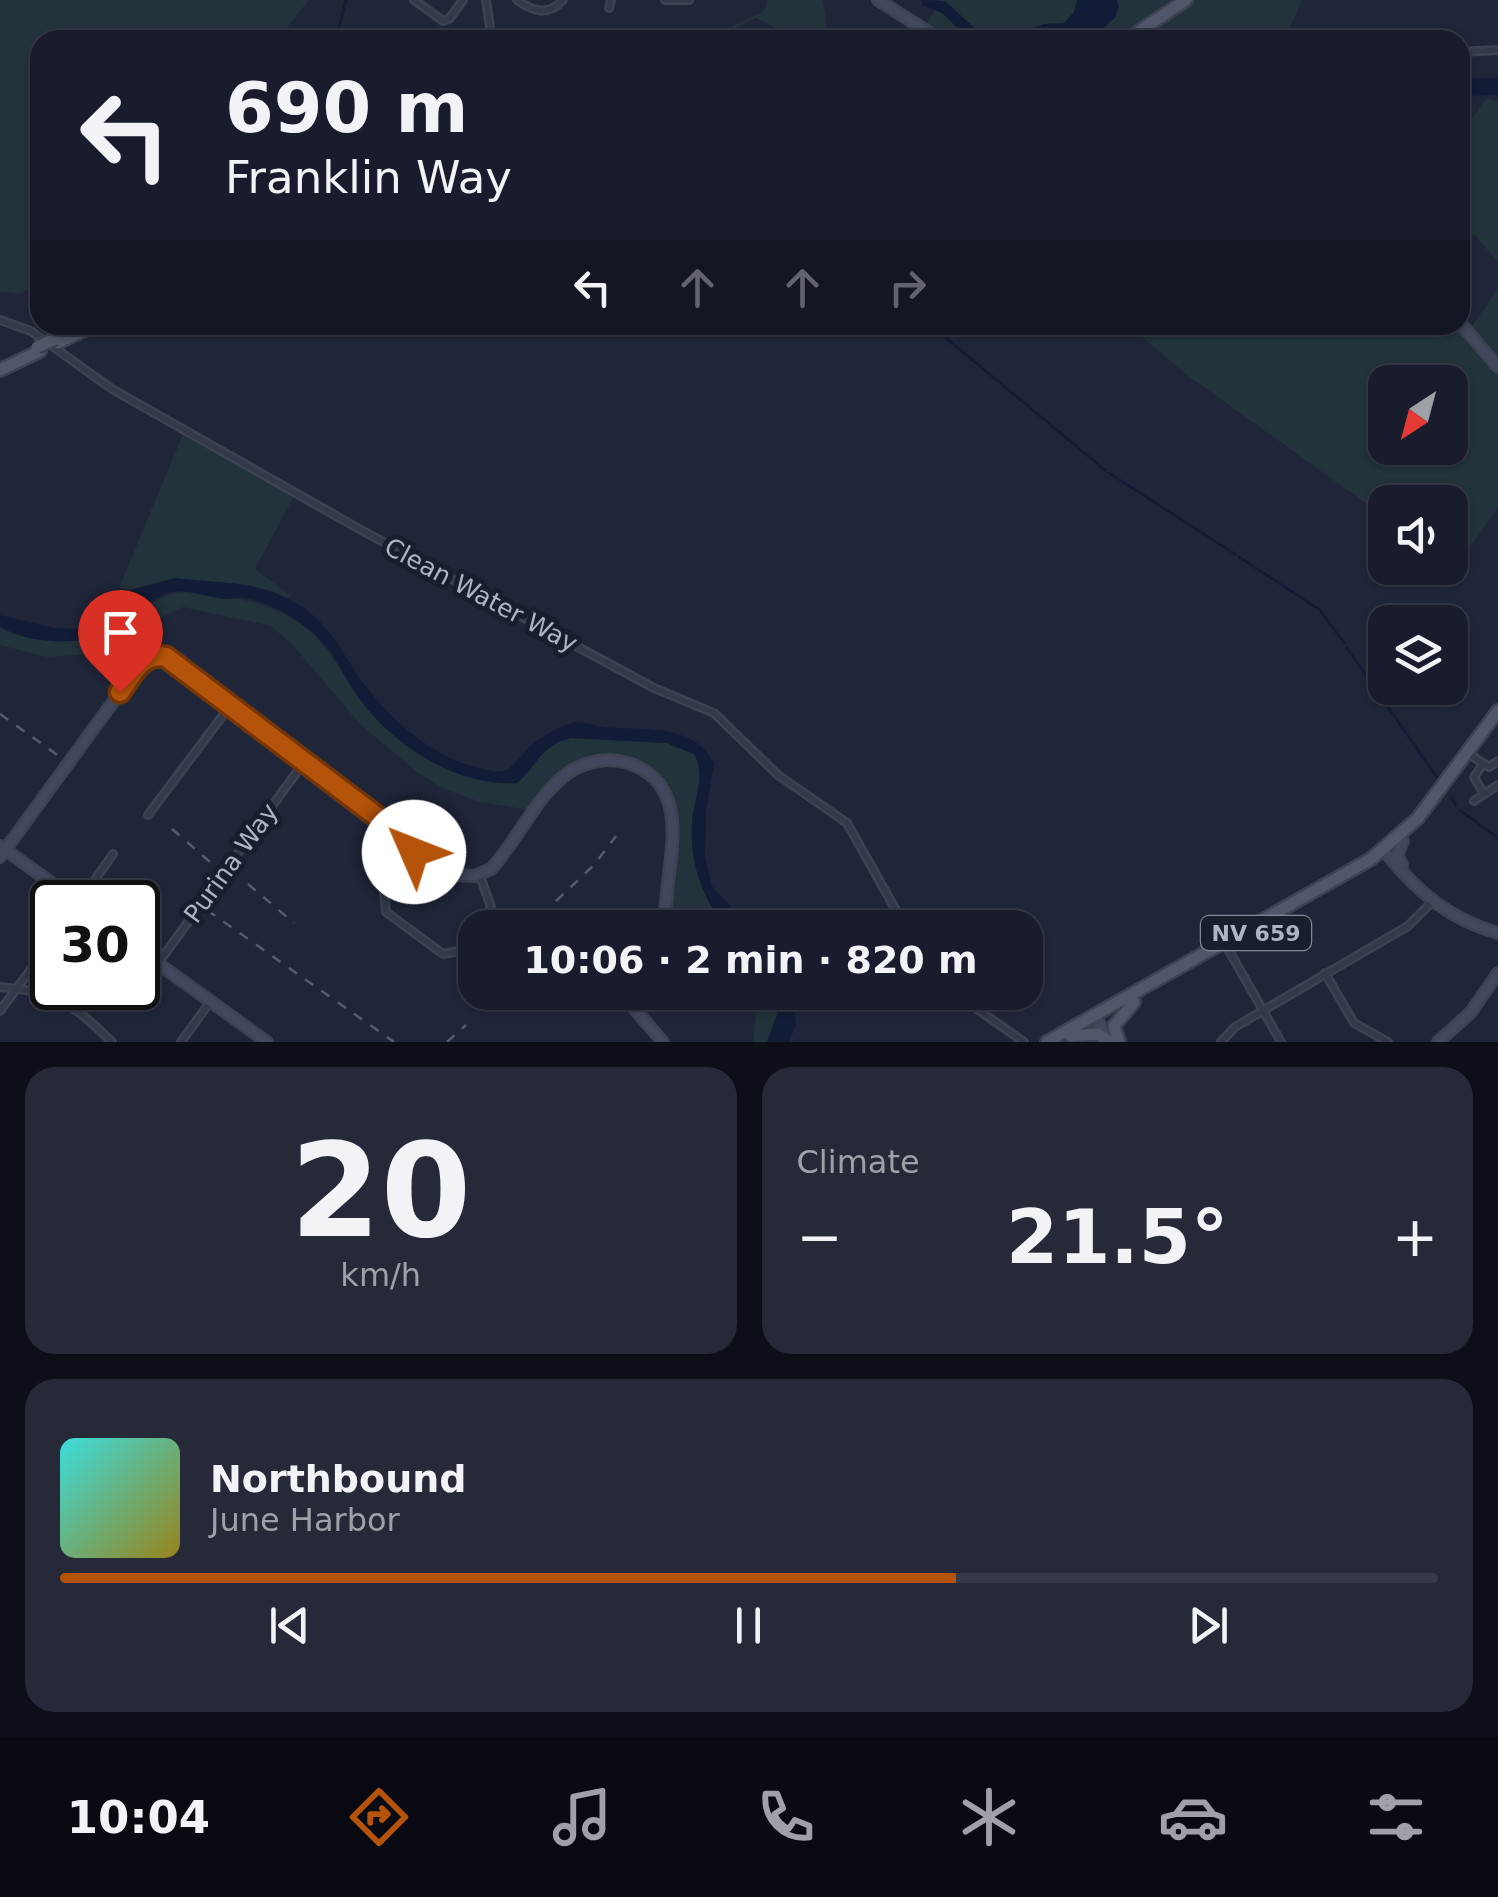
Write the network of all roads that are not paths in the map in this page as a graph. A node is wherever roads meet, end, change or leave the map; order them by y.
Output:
1 (414, 0) edge
2 (462, 0) edge
3 (486, 0) edge
4 (518, 0) edge
5 (563, 0) edge
6 (611, 0) edge
7 (664, 0) edge
8 (688, 0) edge
9 (878, 0) edge
10 (1186, 0) edge
11 (1197, 0) edge
12 (609, 8) dead end
13 (898, 13) junction
14 (490, 30) edge
15 (919, 30) edge
16 (926, 30) edge
17 (1141, 30) edge
18 (1154, 30) edge
19 (1498, 50) edge
20 (1470, 51) edge
21 (4, 321) edge
22 (30, 331) edge
23 (37, 335) edge
24 (67, 335) edge
25 (70, 335) edge
26 (1470, 335) edge
27 (56, 341) junction
28 (0, 367) edge
29 (1498, 367) edge
30 (230, 706) junction
31 (1498, 711) edge
32 (1498, 720) edge
33 (1472, 756) junction
34 (304, 762) junction
35 (1498, 762) edge
36 (1483, 764) junction
37 (1498, 785) edge
38 (1484, 793) junction
39 (1474, 801) dead end
40 (148, 816) dead end
41 (1400, 839) junction
42 (417, 847) junction
43 (2, 851) edge
44 (113, 854) dead end
45 (1387, 854) junction
46 (479, 875) junction
47 (46, 880) edge
48 (95, 880) edge
49 (1431, 900) junction
50 (489, 910) edge
51 (664, 910) edge
52 (896, 910) edge
53 (1498, 933) edge
54 (1242, 934) junction
55 (1228, 948) junction
56 (458, 951) edge
57 (160, 960) edge
58 (160, 966) edge
59 (30, 971) edge
60 (1498, 972) edge
61 (1325, 973) junction
62 (0, 986) edge
63 (18, 988) junction
64 (210, 1002) junction
65 (1134, 1002) junction
66 (636, 1010) edge
67 (978, 1010) edge
68 (0, 1011) edge
69 (1263, 1011) junction
70 (1100, 1017) junction
71 (1065, 1039) edge
72 (112, 1042) edge
73 (181, 1042) edge
74 (267, 1042) edge
75 (664, 1042) edge
76 (1021, 1042) edge
77 (1047, 1042) edge
78 (1114, 1042) edge
79 (1221, 1042) edge
80 (1281, 1042) edge
81 (1388, 1042) edge
82 (1438, 1042) edge

1 - 2 street
3 - 14 street
4 - 5 street
6 - 12 street
7 - 8 street
9 - 13 street
10 - 17 main road
11 - 18 main road
13 - 15 street
13 - 16 street
19 - 20 street
21 - 22 street, Clean Water Way
23 - 52 street, Clean Water Way
24 - 27 main road
25 - 27 main road
26 - 29 street
27 - 28 main road, bridge
30 - 34 street
30 - 40 street
30 - 43 street
31 - 41 main road, NV 659
32 - 33 main road, NV 659
33 - 36 street
33 - 41 main road, NV 659
34 - 42 street
34 - 57 street, Purina Way
35 - 36 street
36 - 38 street
37 - 38 street
38 - 39 street
41 - 45 main road
41 - 49 street
41 - 54 main road, NV 659
42 - 46 street
42 - 56 street
43 - 47 street
44 - 48 street
45 - 49 street
45 - 55 main road, NV 659
46 - 50 street
46 - 51 street
49 - 53 street
49 - 61 street
54 - 55 main road
54 - 70 main road, NV 659
55 - 65 main road, NV 659
55 - 69 street
58 - 64 street
59 - 63 street
60 - 82 street
61 - 69 street
61 - 81 street
62 - 63 street
63 - 68 street
63 - 72 street
64 - 73 street
64 - 74 street
65 - 70 main road, NV 659
65 - 78 main road
66 - 75 street
67 - 76 street
69 - 79 street
69 - 80 street
70 - 71 main road, NV 659
70 - 77 main road, NV 659
70 - 78 street
71 - 78 main road

